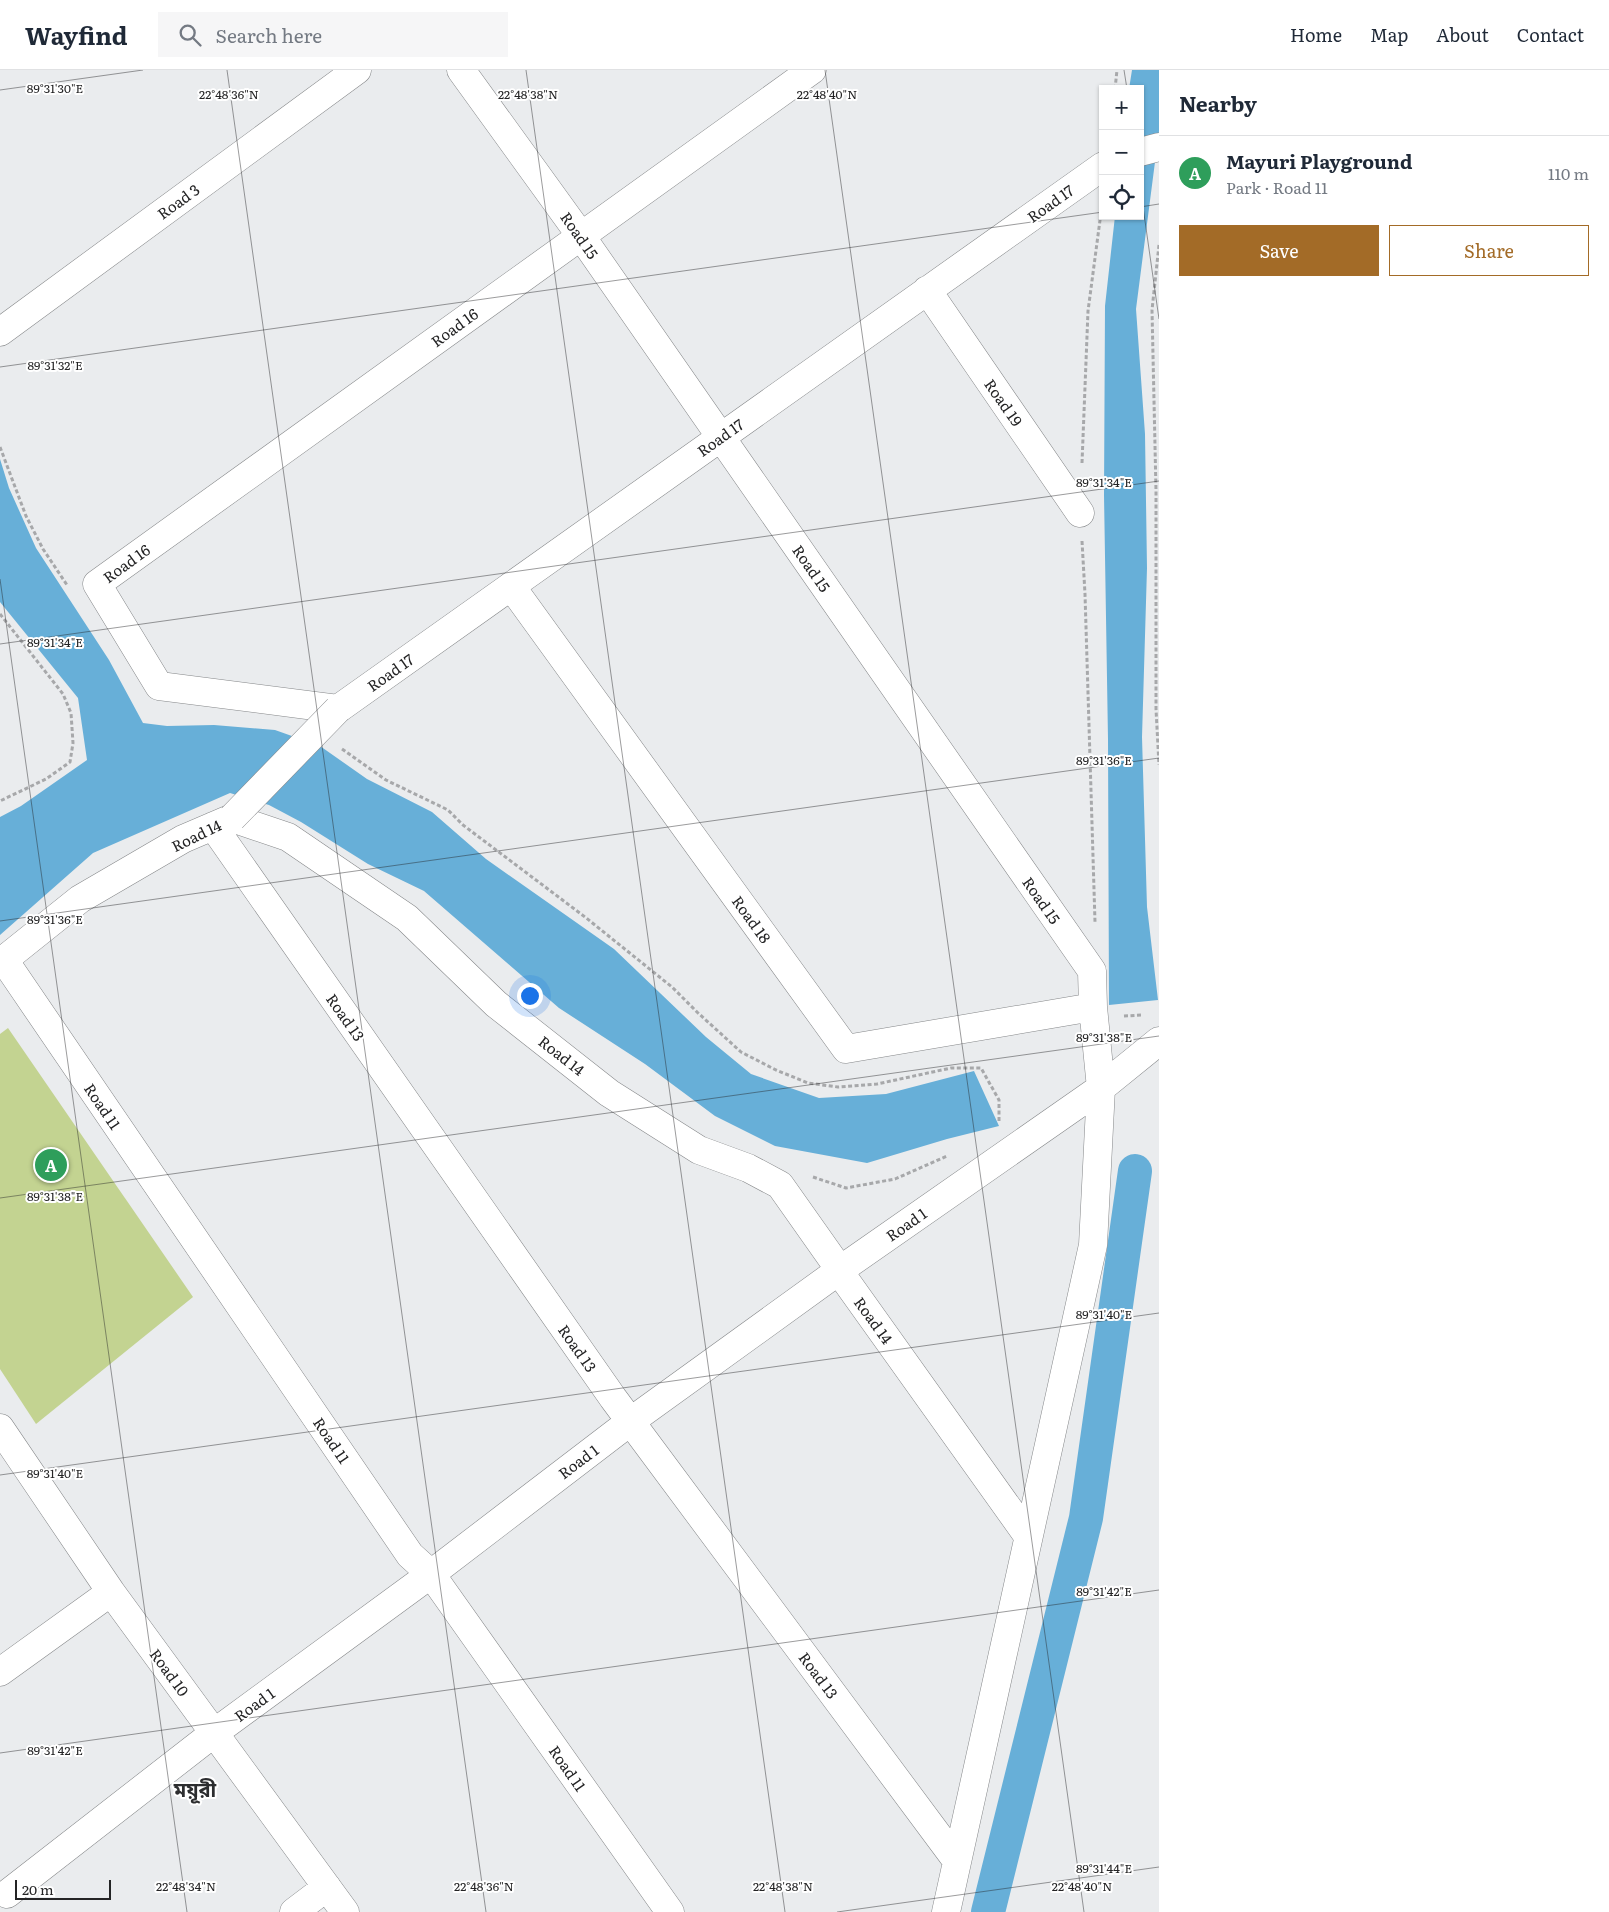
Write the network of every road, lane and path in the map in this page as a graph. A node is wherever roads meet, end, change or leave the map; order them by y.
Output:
1 (357, 70) edge
2 (461, 70) edge
3 (812, 70) edge
4 (1117, 70) edge
5 (1115, 85) edge
6 (1159, 147) edge
7 (1144, 151) edge
8 (1099, 169) edge
9 (1100, 220) edge
10 (582, 236) junction
11 (1159, 245) edge
12 (927, 290) junction
13 (0, 332) edge
14 (720, 437) junction
15 (0, 447) edge
16 (1082, 465) dead end
17 (1080, 513) joint
18 (511, 586) junction
19 (71, 591) dead end
20 (0, 614) edge
21 (338, 709) junction
22 (336, 745) dead end
23 (1159, 765) edge
24 (0, 801) edge
25 (222, 822) junction
26 (1096, 928) dead end
27 (2, 962) edge
28 (1093, 1007) junction
29 (1145, 1014) dead end
30 (1120, 1017) dead end
31 (1159, 1042) edge
32 (1101, 1088) junction
33 (999, 1126) dead end
34 (840, 1270) junction
35 (631, 1421) junction
36 (0, 1428) edge
37 (1028, 1536) junction
38 (431, 1574) junction
39 (111, 1592) junction
40 (0, 1672) edge
41 (214, 1733) junction
42 (957, 1861) junction
43 (327, 1887) junction
44 (8, 1897) edge
45 (294, 1912) edge
46 (345, 1912) edge
47 (670, 1912) edge
48 (946, 1912) edge

1 - 13 street, Road 3
2 - 10 street, Road 15
3 - 10 street, Road 16
4 - 5 path
6 - 7 street
8 - 12 street, Road 17
9 - 16 path
10 - 14 street, Road 15
10 - 21 street, Road 16
11 - 23 path
12 - 14 street, Road 17
12 - 17 street, Road 19
14 - 18 street, Road 17
14 - 28 street, Road 15
15 - 19 path
17 - 26 path
18 - 21 street, Road 17
18 - 28 street, Road 18
20 - 24 path
21 - 25 street, Road 17, bridge
22 - 33 path
25 - 27 street, Road 14
25 - 34 street, Road 14
25 - 35 street, Road 13
27 - 38 street, Road 11
28 - 32 street, Road 15
29 - 30 path
31 - 32 street, Road 1
32 - 34 street, Road 1
32 - 37 street, Road 15
34 - 35 street, Road 1
34 - 37 street, Road 14
35 - 38 street, Road 1
35 - 42 street, Road 13
36 - 39 street, Road 10
37 - 42 street, Road 15
38 - 41 street, Road 1
38 - 47 street, Road 11
39 - 40 street
39 - 41 street, Road 10
41 - 43 street, Road 10
41 - 44 street, Road 1
42 - 48 street, Road 15
43 - 45 street
43 - 46 street, Road 10

